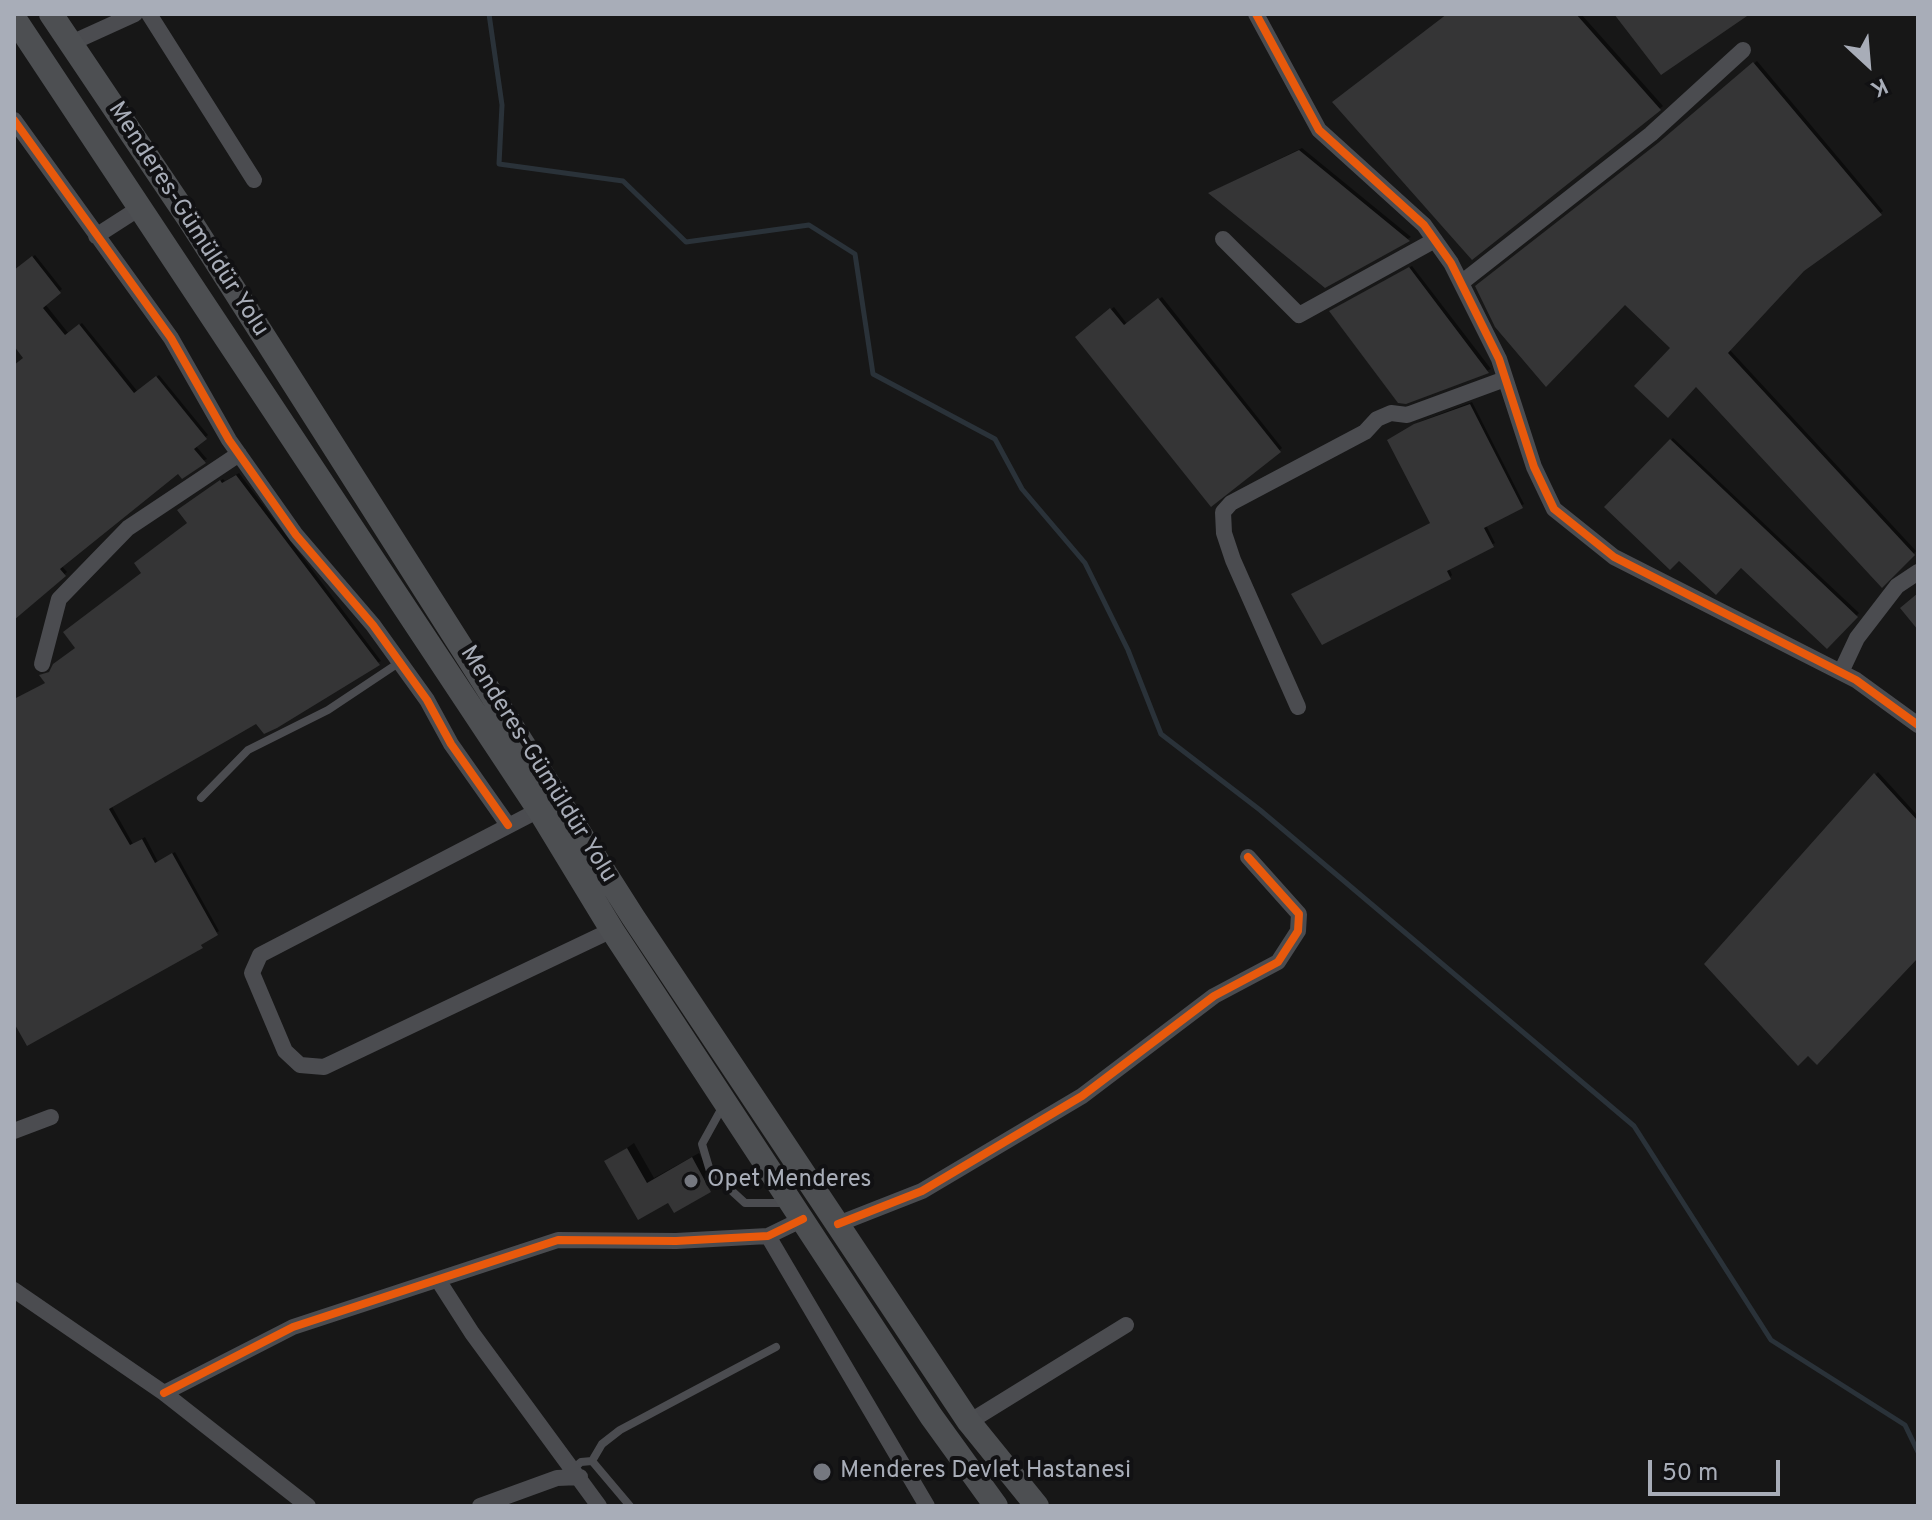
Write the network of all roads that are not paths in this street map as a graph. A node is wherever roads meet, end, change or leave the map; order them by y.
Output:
1 (51, 14) edge
2 (135, 14) edge
3 (149, 14) edge
4 (1256, 14) edge
5 (17, 29) edge
6 (69, 44) junction
7 (1743, 50) dead end
8 (14, 120) edge
9 (254, 180) dead end
10 (138, 209) junction
11 (96, 236) junction
12 (1223, 239) dead end
13 (1435, 240) junction
14 (1461, 283) junction
15 (1505, 379) junction
16 (239, 454) junction
17 (1918, 572) edge
18 (400, 662) junction
19 (42, 664) dead end
20 (1841, 672) junction
21 (1298, 707) dead end
22 (1918, 725) edge
23 (201, 798) dead end
24 (539, 810) junction
25 (508, 825) junction
26 (1248, 857) dead end
27 (612, 930) junction
28 (726, 1102) junction
29 (51, 1117) dead end
30 (14, 1131) edge
31 (797, 1210) junction
32 (838, 1224) junction
33 (768, 1236) junction
34 (438, 1280) junction
35 (14, 1290) edge
36 (1126, 1325) dead end
37 (776, 1347) dead end
38 (164, 1393) junction
39 (969, 1422) junction
40 (592, 1461) junction
41 (576, 1473) junction
42 (308, 1506) edge
43 (480, 1506) edge
44 (599, 1506) edge
45 (630, 1506) edge
46 (927, 1506) edge
47 (996, 1506) edge
48 (1037, 1506) edge

1 - 6 main road, Menderes-Gümüldür Yolu
2 - 6 street
3 - 9 street
4 - 13 street
5 - 10 main road, Menderes-Gümüldür Yolu
6 - 32 main road, Menderes-Gümüldür Yolu
7 - 14 street
8 - 11 street
10 - 11 street
10 - 24 main road, Menderes-Gümüldür Yolu
11 - 16 street
12 - 13 street
13 - 14 street
14 - 15 street
15 - 20 street
15 - 21 street
16 - 18 street
16 - 19 street
17 - 20 street
18 - 23 lane
18 - 25 street
20 - 22 street
24 - 25 street
24 - 27 main road, Menderes-Gümüldür Yolu
25 - 27 street
26 - 32 street
27 - 28 main road, Menderes-Gümüldür Yolu
28 - 31 main road, Menderes-Gümüldür Yolu
28 - 31 lane
29 - 30 street
31 - 33 street
31 - 47 main road, Menderes-Gümüldür Yolu
32 - 39 main road, Menderes-Gümüldür Yolu
33 - 34 street
33 - 46 street
34 - 38 street
34 - 41 street
35 - 38 street
36 - 39 street
37 - 40 lane
38 - 42 street
39 - 48 main road, Menderes-Gümüldür Yolu
40 - 41 lane
40 - 45 lane
41 - 43 street
41 - 44 street

